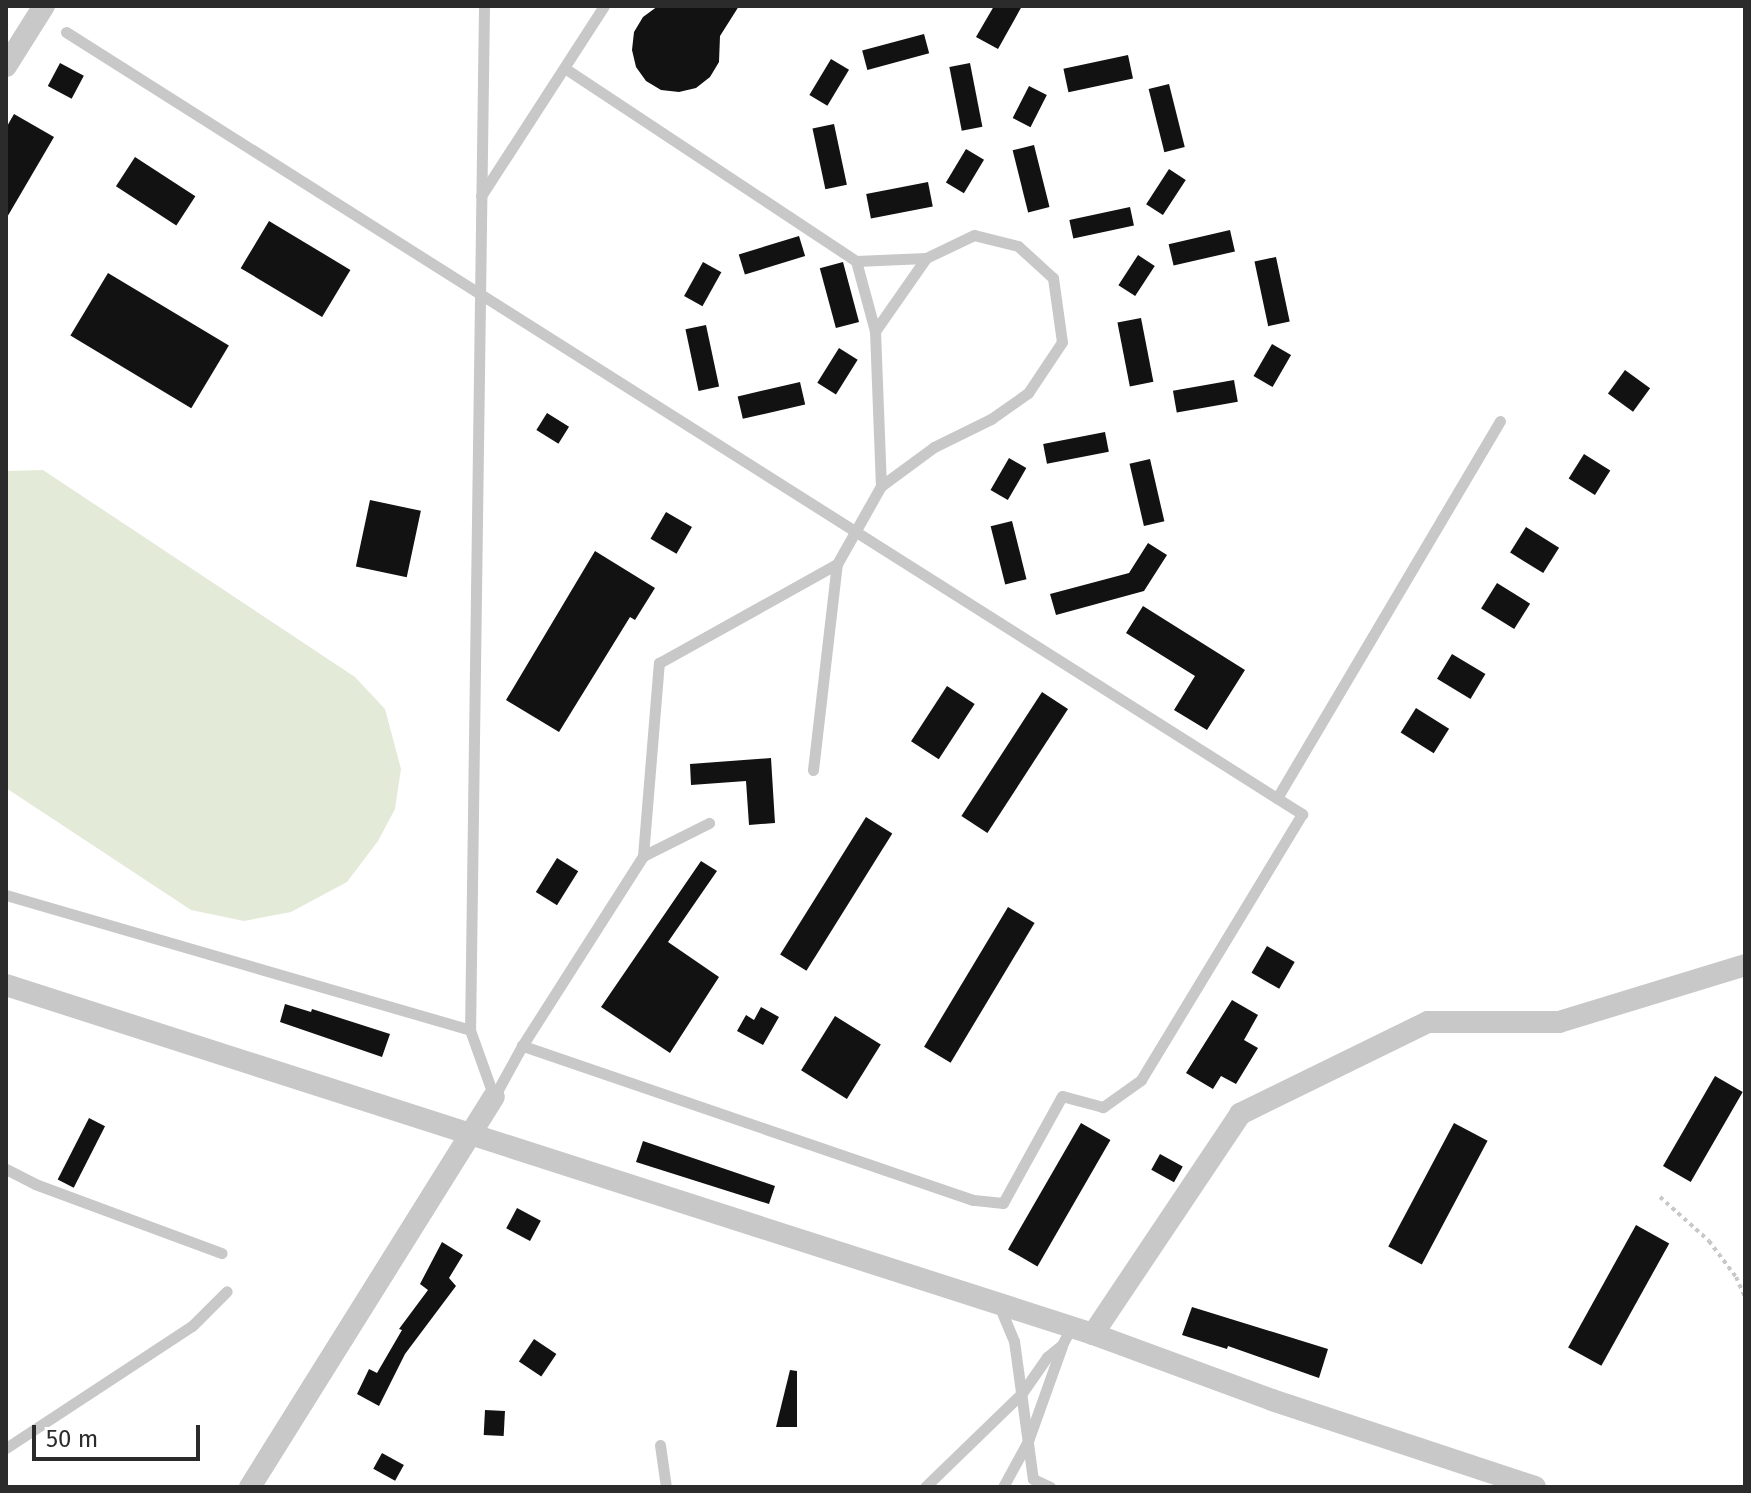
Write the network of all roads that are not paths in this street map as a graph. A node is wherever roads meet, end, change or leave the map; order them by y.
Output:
1 (44, 6) edge
2 (484, 6) edge
3 (604, 6) edge
4 (66, 32) dead end
5 (6, 66) edge
6 (566, 69) junction
7 (481, 197) junction
8 (926, 258) junction
9 (856, 261) junction
10 (479, 293) junction
11 (875, 331) junction
12 (1500, 421) dead end
13 (881, 486) junction
14 (857, 533) junction
15 (837, 564) junction
16 (813, 770) dead end
17 (1277, 798) junction
18 (709, 823) dead end
19 (643, 856) junction
20 (6, 895) edge
21 (1745, 965) edge
22 (6, 985) edge
23 (470, 1030) junction
24 (522, 1046) junction
25 (494, 1097) junction
26 (472, 1133) junction
27 (6, 1169) edge
28 (222, 1253) dead end
29 (227, 1291) dead end
30 (998, 1303) junction
31 (1093, 1334) junction
32 (1066, 1336) junction
33 (1022, 1393) junction
34 (1028, 1441) junction
35 (660, 1445) dead end
36 (6, 1448) edge
37 (250, 1487) edge
38 (666, 1487) edge
39 (925, 1487) edge
40 (1003, 1487) edge
41 (1050, 1487) edge
42 (1535, 1487) edge

1 - 5 street
2 - 7 lane
3 - 6 lane
4 - 10 lane
6 - 7 lane
6 - 9 lane
7 - 10 lane
8 - 9 lane
8 - 11 lane
8 - 13 lane
9 - 11 lane
10 - 14 lane
10 - 23 lane
11 - 13 lane
12 - 17 lane
13 - 14 lane
14 - 15 lane
14 - 17 lane
15 - 16 lane
15 - 19 lane
17 - 24 lane
18 - 19 lane
19 - 24 lane
20 - 23 lane
21 - 31 street
22 - 26 street
23 - 25 lane
24 - 25 lane
25 - 26 street
26 - 30 street
26 - 37 street
27 - 28 lane
29 - 36 lane
30 - 32 street
30 - 33 lane
31 - 32 street
31 - 42 street
32 - 33 lane
32 - 34 lane
33 - 34 lane
33 - 39 lane
34 - 40 lane
34 - 41 lane
35 - 38 lane

